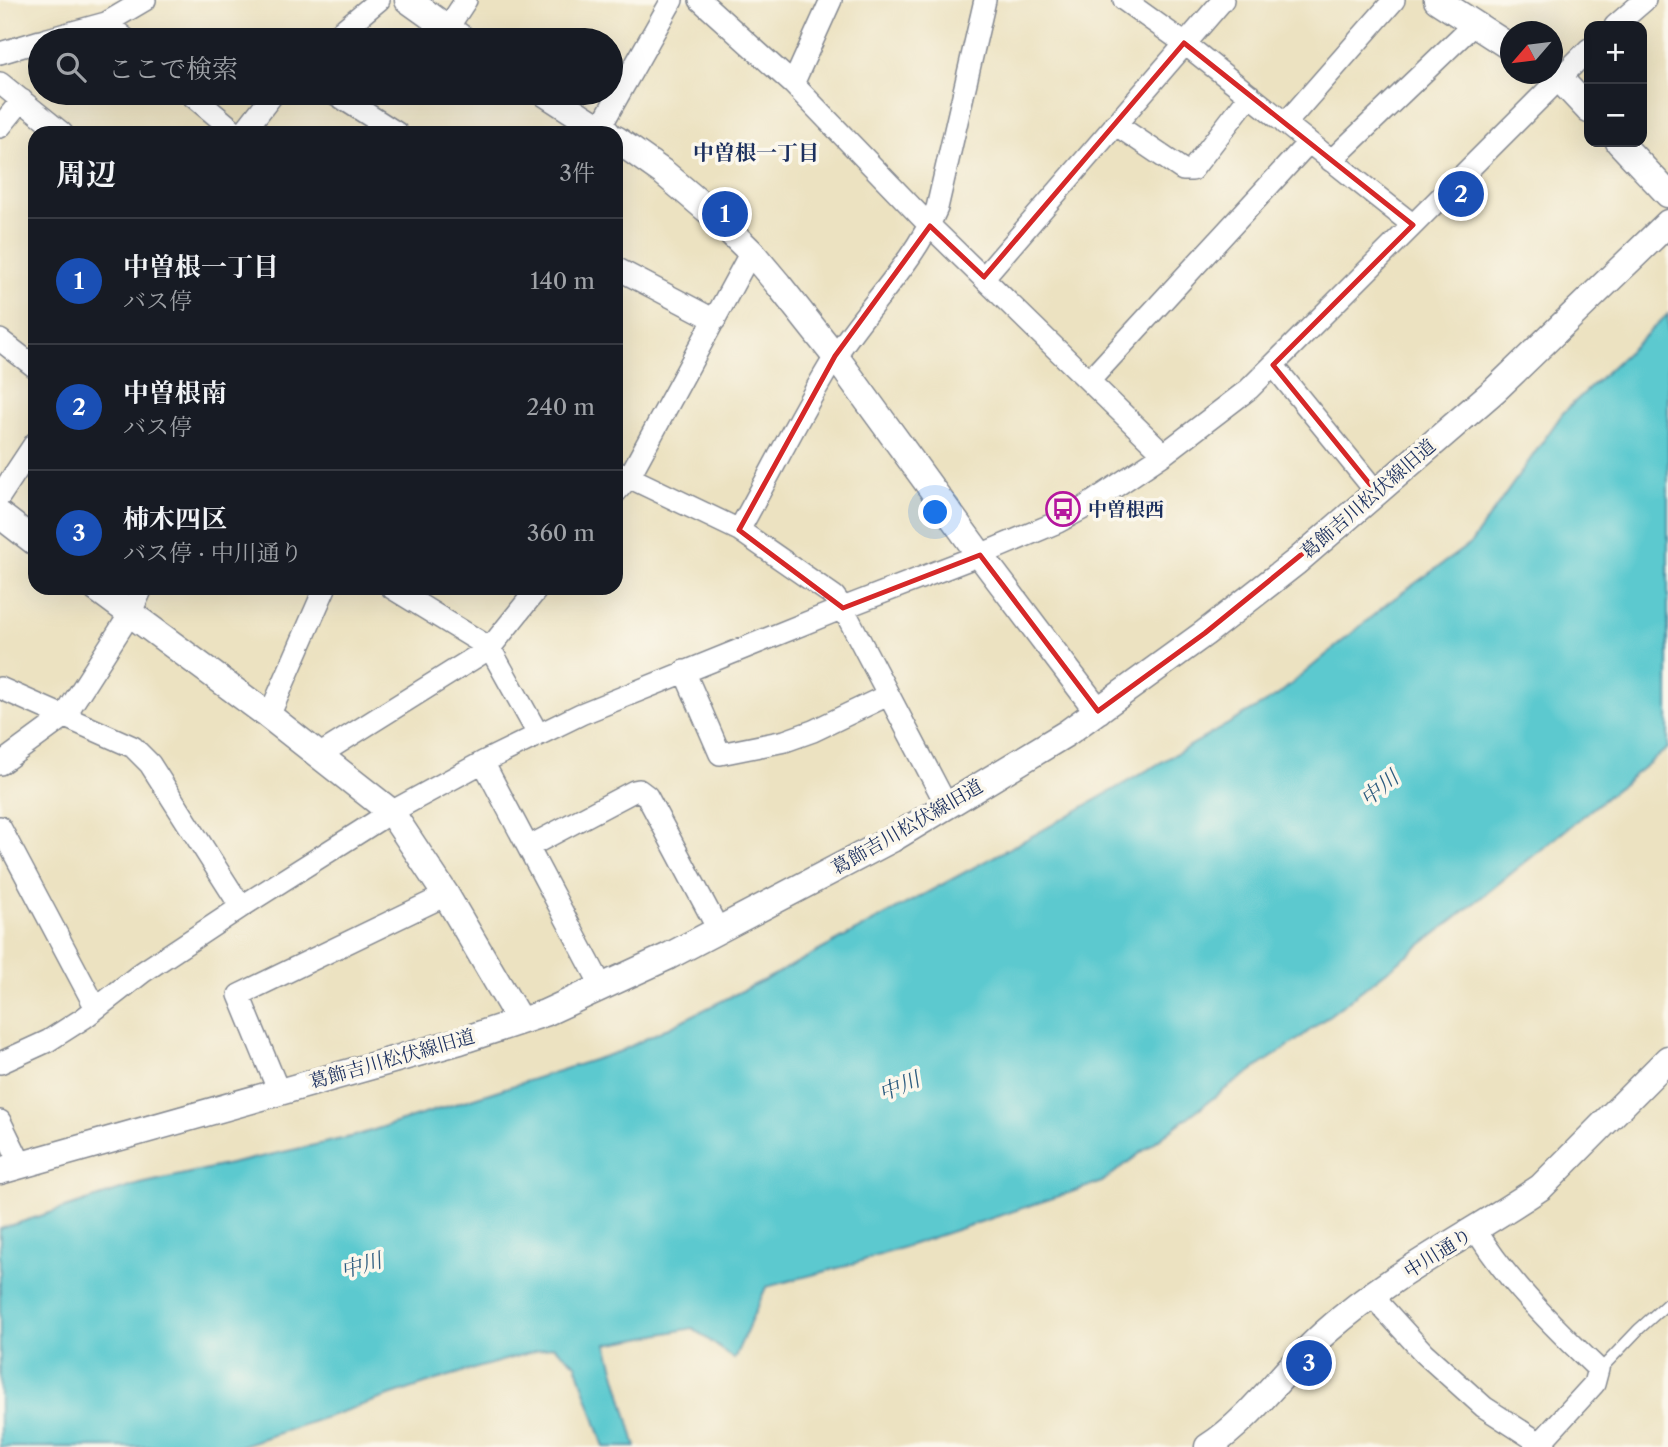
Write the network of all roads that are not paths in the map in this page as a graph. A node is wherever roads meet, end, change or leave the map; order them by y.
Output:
1 (145, 0) edge
2 (379, 0) edge
3 (408, 0) edge
4 (466, 0) edge
5 (671, 0) edge
6 (700, 0) edge
7 (831, 0) edge
8 (985, 0) edge
9 (1124, 0) edge
10 (1223, 0) edge
11 (1394, 0) edge
12 (1437, 0) edge
13 (1645, 0) edge
14 (1621, 21) edge
15 (106, 23) junction
16 (1474, 24) junction
17 (88, 28) edge
18 (112, 28) edge
19 (345, 28) edge
20 (448, 28) edge
21 (458, 28) edge
22 (1500, 41) edge
23 (1184, 43) junction
24 (28, 45) edge
25 (0, 53) edge
26 (1584, 53) edge
27 (1563, 70) edge
28 (0, 83) edge
29 (1547, 84) edge
30 (1563, 84) edge
31 (793, 85) junction
32 (1250, 95) junction
33 (623, 97) edge
34 (22, 100) junction
35 (28, 105) edge
36 (28, 105) edge
37 (203, 105) edge
38 (265, 105) edge
39 (353, 105) edge
40 (563, 105) edge
41 (619, 105) edge
42 (1584, 105) edge
43 (1115, 124) junction
44 (1285, 124) junction
45 (54, 126) edge
46 (229, 126) edge
47 (248, 126) edge
48 (386, 126) edge
49 (594, 126) edge
50 (608, 126) edge
51 (0, 127) edge
52 (1308, 143) junction
53 (623, 146) edge
54 (1624, 147) edge
55 (1331, 161) junction
56 (1668, 194) edge
57 (1668, 223) edge
58 (1413, 225) junction
59 (930, 226) junction
60 (751, 252) junction
61 (623, 272) edge
62 (984, 277) junction
63 (715, 320) junction
64 (0, 341) edge
65 (835, 356) junction
66 (28, 362) edge
67 (1273, 365) junction
68 (1090, 381) junction
69 (28, 454) edge
70 (1164, 454) junction
71 (623, 475) edge
72 (623, 481) edge
73 (1377, 493) junction
74 (0, 496) edge
75 (0, 515) edge
76 (739, 530) junction
77 (28, 536) edge
78 (980, 555) junction
79 (105, 595) edge
80 (139, 595) edge
81 (322, 595) edge
82 (403, 595) edge
83 (532, 595) edge
84 (843, 608) junction
85 (130, 614) junction
86 (490, 648) junction
87 (684, 671) junction
88 (0, 688) edge
89 (888, 695) junction
90 (1098, 711) junction
91 (269, 716) junction
92 (64, 717) junction
93 (538, 734) junction
94 (319, 755) junction
95 (482, 762) junction
96 (0, 764) edge
97 (947, 806) junction
98 (391, 812) junction
99 (0, 827) edge
100 (528, 847) junction
101 (446, 895) junction
102 (241, 907) junction
103 (719, 931) junction
104 (602, 987) junction
105 (96, 1008) junction
106 (520, 1021) junction
107 (1668, 1059) edge
108 (0, 1063) edge
109 (279, 1093) junction
110 (0, 1121) edge
111 (11, 1167) edge
112 (1476, 1230) junction
113 (1372, 1296) junction
114 (1668, 1303) edge
115 (1597, 1374) junction
116 (1538, 1444) edge
117 (1208, 1447) edge

1 - 15 street
2 - 19 street
3 - 20 street
4 - 21 street
5 - 33 street
6 - 31 street
7 - 31 street
8 - 59 street
9 - 23 street
10 - 23 street
11 - 44 street
12 - 16 street
13 - 14 street
15 - 17 street
15 - 18 street
16 - 22 street
16 - 55 street
23 - 32 street
23 - 43 street
24 - 25 street
26 - 27 street
28 - 34 street
29 - 58 street
30 - 42 street
31 - 59 street
32 - 43 street
32 - 44 street
34 - 35 street
34 - 51 street
36 - 45 street
37 - 46 street
38 - 47 street
39 - 48 street
40 - 49 street
41 - 50 street
43 - 62 street
44 - 52 street
52 - 55 street
52 - 68 street
53 - 60 street
54 - 56 street
55 - 58 street
57 - 73 street, 葛飾吉川松伏線旧道
58 - 67 street
59 - 62 street
59 - 65 street
60 - 63 street
60 - 65 street
61 - 63 street
62 - 68 street
63 - 71 street
64 - 66 street
65 - 76 street
65 - 78 street
67 - 70 street
67 - 73 street
68 - 70 street
69 - 74 street
70 - 78 street
72 - 76 street
73 - 90 street, 葛飾吉川松伏線旧道
75 - 77 street
76 - 84 street
78 - 84 street
78 - 90 street
79 - 85 street
80 - 85 street
81 - 91 street
82 - 86 street
83 - 86 street
84 - 87 street
84 - 89 street
85 - 91 street
85 - 92 street
86 - 93 street
86 - 94 street
87 - 89 street
87 - 93 street
88 - 92 street
89 - 97 street
90 - 97 street, 葛飾吉川松伏線旧道
91 - 94 street
92 - 96 street
92 - 102 street
93 - 95 street
94 - 98 street
95 - 98 street
95 - 100 street
97 - 103 street, 葛飾吉川松伏線旧道
98 - 101 street
98 - 102 street
99 - 105 street
100 - 103 street
100 - 104 street
101 - 106 street
101 - 109 street
102 - 105 street
103 - 104 street, 葛飾吉川松伏線旧道
104 - 106 street, 葛飾吉川松伏線旧道
105 - 108 street
106 - 109 street, 葛飾吉川松伏線旧道
107 - 112 street, 中川通り
109 - 111 street, 葛飾吉川松伏線旧道
110 - 111 street
112 - 113 street, 中川通り
112 - 115 street
113 - 116 street
113 - 117 street, 中川通り
114 - 115 lane
115 - 116 street

